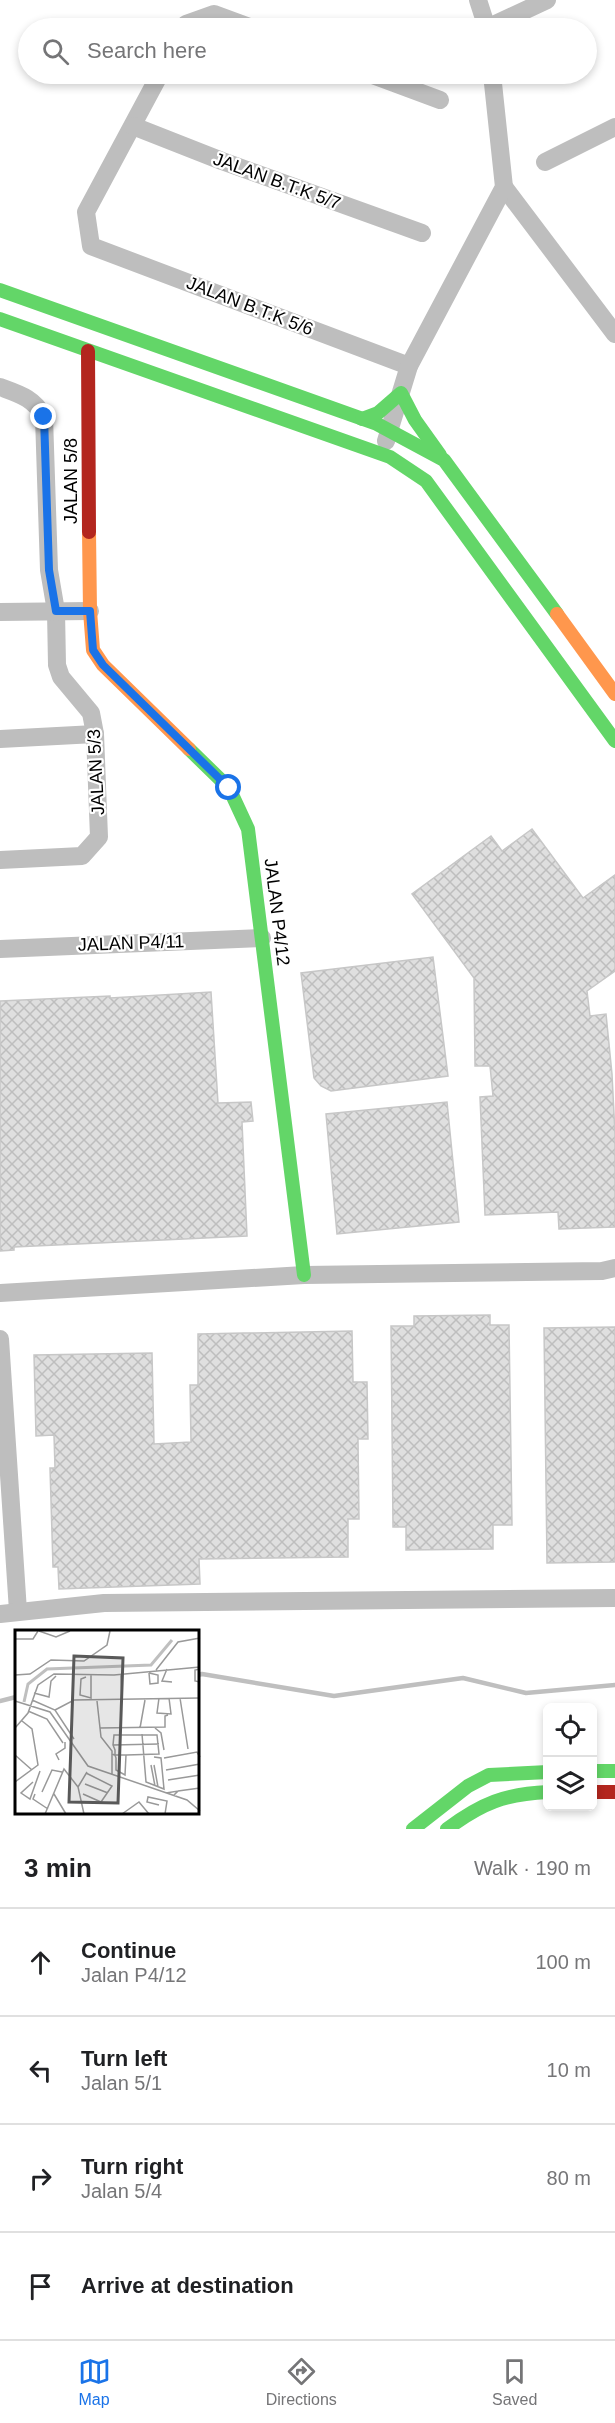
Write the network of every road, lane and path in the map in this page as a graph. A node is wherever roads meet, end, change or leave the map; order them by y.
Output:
1 (478, 0) edge
2 (547, 0) edge
3 (204, 18) edge
4 (225, 18) edge
5 (484, 18) edge
6 (508, 18) edge
7 (155, 84) edge
8 (397, 84) edge
9 (493, 84) edge
10 (440, 100) dead end
11 (133, 126) junction
12 (615, 127) edge
13 (544, 162) dead end
14 (504, 187) junction
15 (422, 233) dead end
16 (0, 290) edge
17 (0, 319) edge
18 (615, 334) edge
19 (88, 351) junction
20 (410, 366) junction
21 (0, 387) edge
22 (401, 393) junction
23 (362, 419) junction
24 (391, 430) junction
25 (380, 454) junction
26 (444, 460) junction
27 (56, 611) junction
28 (90, 611) junction
29 (0, 612) edge
30 (615, 694) edge
31 (95, 734) junction
32 (0, 739) edge
33 (615, 741) edge
34 (0, 860) edge
35 (262, 938) junction
36 (0, 948) edge
37 (615, 1269) edge
38 (304, 1275) junction
39 (0, 1293) edge
40 (0, 1339) edge
41 (615, 1598) edge
42 (9, 1612) edge
43 (543, 1772) edge
44 (597, 1772) edge
45 (615, 1772) edge
46 (543, 1792) edge
47 (597, 1792) edge
48 (615, 1792) edge
49 (413, 1829) edge
50 (447, 1829) edge

1 - 5 street
2 - 6 street
3 - 4 street
7 - 11 street
8 - 10 street
9 - 14 street
11 - 15 street, JALAN B.T.K 5/7
11 - 20 street, JALAN B.T.K 5/6
12 - 13 street
14 - 18 street
14 - 20 street
16 - 23 street
17 - 19 street
19 - 25 street
19 - 28 street, JALAN 5/8
20 - 22 street
21 - 27 street, JALAN 5/3
22 - 23 street
22 - 24 street
22 - 26 street
23 - 24 street
24 - 25 street
24 - 26 street
25 - 33 street
26 - 30 street
27 - 28 street
27 - 29 street
27 - 31 street, JALAN 5/3
28 - 35 street, JALAN P4/12
31 - 32 street
31 - 34 street, JALAN 5/3
35 - 36 street, JALAN P4/11
35 - 38 street, JALAN P4/12
37 - 38 street
38 - 39 street
40 - 42 street
41 - 42 street
43 - 49 street
44 - 45 street
46 - 50 street
47 - 48 street

